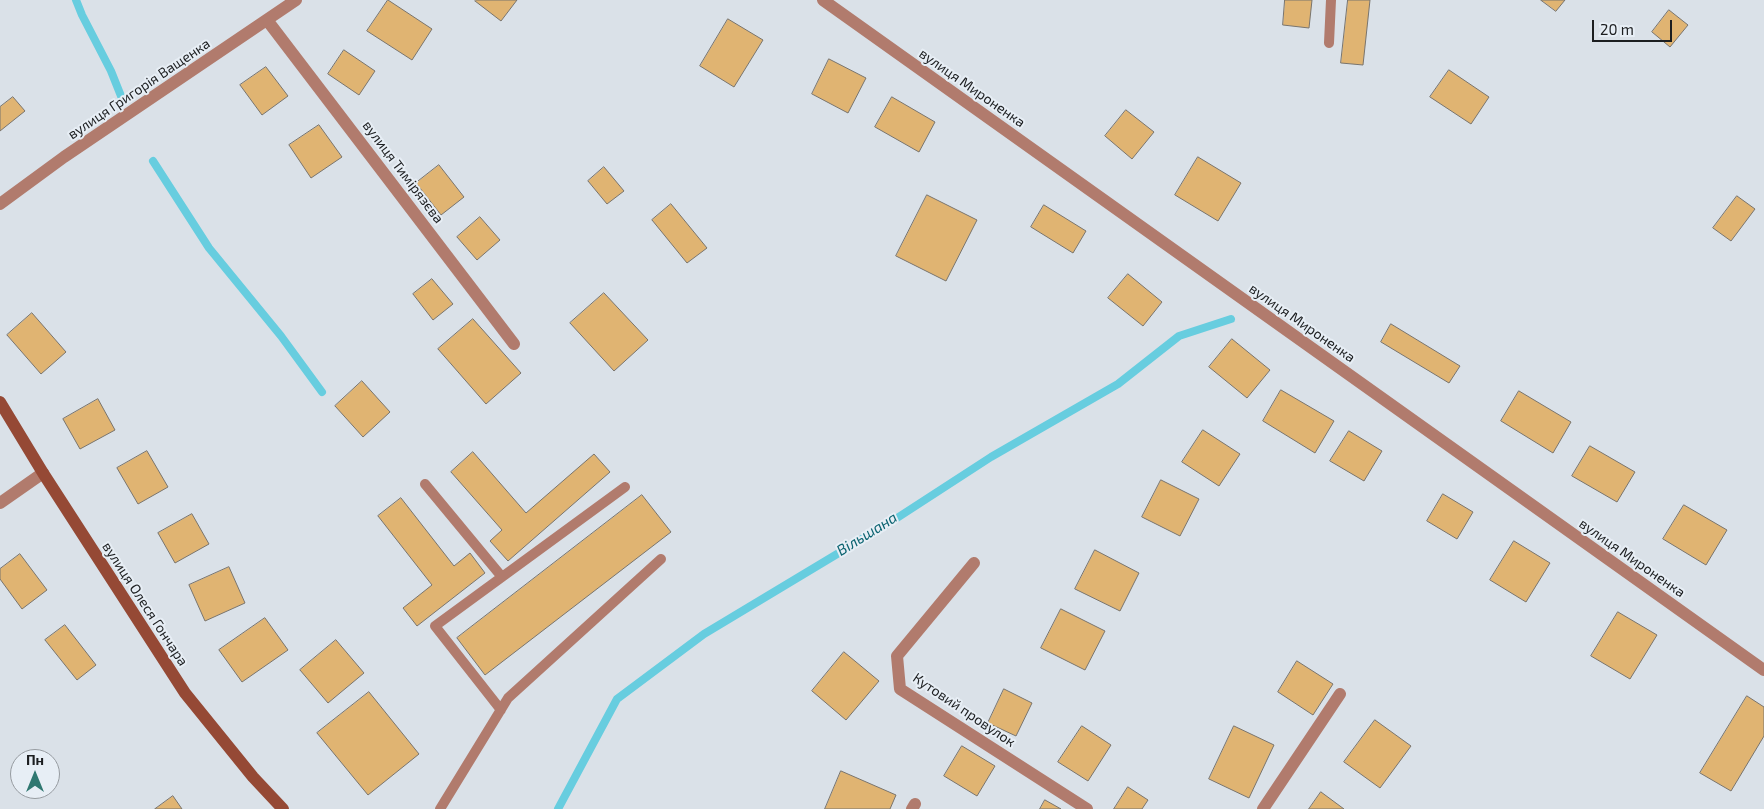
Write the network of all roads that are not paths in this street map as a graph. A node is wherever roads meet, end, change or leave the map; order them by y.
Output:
1 (296, 0) edge
2 (823, 0) edge
3 (1331, 0) edge
4 (267, 20) junction
5 (1329, 43) dead end
6 (0, 204) edge
7 (514, 344) dead end
8 (0, 402) edge
9 (43, 473) junction
10 (426, 484) dead end
11 (625, 487) dead end
12 (0, 503) edge
13 (661, 559) dead end
14 (974, 563) dead end
15 (502, 577) junction
16 (1764, 670) edge
17 (1340, 694) dead end
18 (501, 710) junction
19 (283, 809) edge
20 (440, 809) edge
21 (1087, 809) edge
22 (1263, 809) edge

1 - 4 street, вулиця Григорія Ващенка
2 - 16 street, вулиця Мироненка
3 - 5 lane
4 - 6 street, вулиця Григорія Ващенка
4 - 7 street, вулиця Тимірязєва
8 - 9 main road, вулиця Олеся Гончара
9 - 12 street
9 - 19 main road, вулиця Олеся Гончара
10 - 15 lane
11 - 15 lane
13 - 18 lane
14 - 21 street, Кутовий провулок
15 - 18 lane
17 - 22 street
18 - 20 lane

